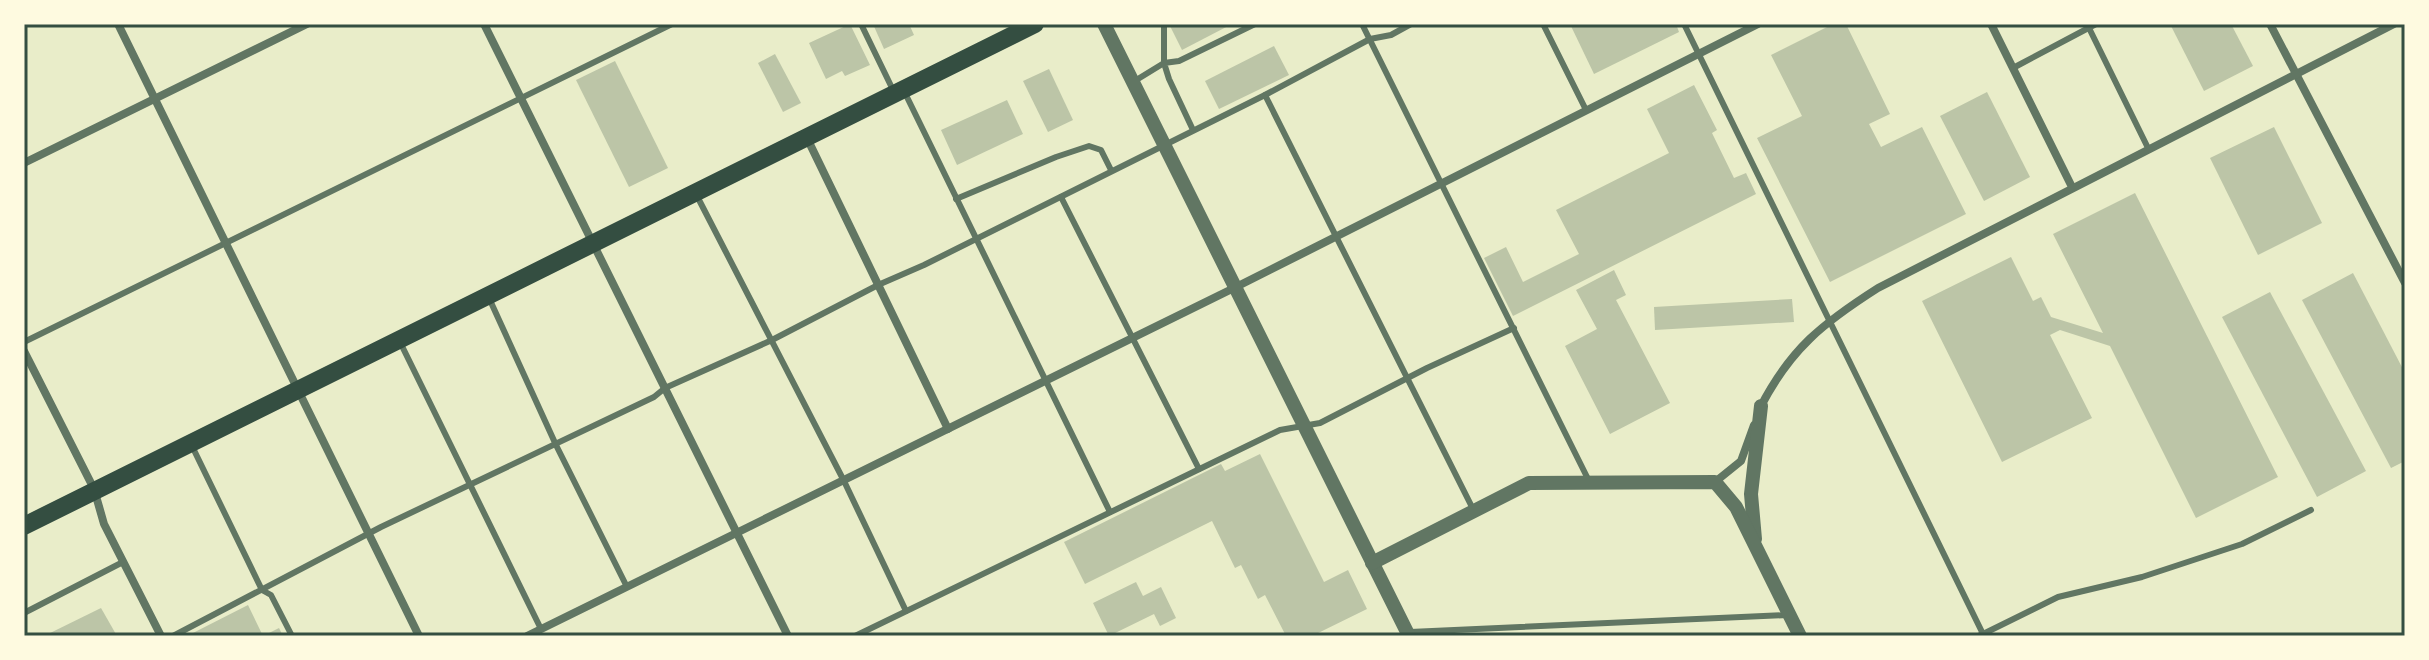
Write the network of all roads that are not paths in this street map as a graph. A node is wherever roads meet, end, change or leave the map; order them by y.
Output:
1 (118, 24) edge
2 (307, 24) edge
3 (484, 24) edge
4 (672, 24) edge
5 (861, 24) edge
6 (1035, 24) edge
7 (1104, 24) edge
8 (1164, 24) edge
9 (1255, 24) edge
10 (1362, 24) edge
11 (1411, 24) edge
12 (1543, 24) edge
13 (1684, 24) edge
14 (1758, 24) edge
15 (1991, 24) edge
16 (2270, 24) edge
17 (2394, 24) edge
18 (2093, 26) edge
19 (1370, 39) junction
20 (1699, 54) junction
21 (1164, 63) junction
22 (2013, 68) junction
23 (2294, 73) junction
24 (1133, 82) junction
25 (899, 92) junction
26 (1265, 95) junction
27 (154, 98) junction
28 (522, 98) junction
29 (1586, 110) junction
30 (1193, 130) junction
31 (806, 138) junction
32 (1164, 144) junction
33 (2148, 148) junction
34 (24, 163) edge
35 (1111, 170) junction
36 (1441, 183) junction
37 (2072, 187) junction
38 (695, 193) junction
39 (1061, 197) junction
40 (956, 199) junction
41 (1337, 236) junction
42 (975, 239) junction
43 (595, 242) junction
44 (227, 243) junction
45 (2405, 283) edge
46 (878, 285) junction
47 (1234, 288) junction
48 (488, 295) junction
49 (1830, 318) junction
50 (1514, 328) junction
51 (1131, 338) junction
52 (398, 339) junction
53 (772, 340) junction
54 (24, 342) edge
55 (24, 351) edge
56 (1409, 377) junction
57 (1046, 381) junction
58 (299, 388) junction
59 (665, 388) junction
60 (1761, 406) junction
61 (1303, 425) junction
62 (948, 429) junction
63 (190, 442) junction
64 (556, 445) junction
65 (1199, 469) junction
66 (844, 481) junction
67 (1589, 481) junction
68 (1715, 482) junction
69 (471, 485) junction
70 (94, 489) junction
71 (2311, 510) dead end
72 (1474, 511) junction
73 (1110, 512) junction
74 (24, 526) edge
75 (736, 534) junction
76 (370, 535) junction
77 (1756, 548) junction
78 (123, 562) junction
79 (1372, 563) junction
80 (627, 587) junction
81 (262, 590) junction
82 (906, 611) junction
83 (24, 613) edge
84 (1789, 615) junction
85 (541, 629) junction
86 (1408, 634) edge
87 (1981, 635) edge
88 (161, 636) edge
89 (173, 636) edge
90 (292, 636) edge
91 (419, 636) edge
92 (527, 636) edge
93 (788, 636) edge
94 (855, 636) edge
95 (1800, 636) edge

1 - 27 street
2 - 27 street
3 - 28 street
4 - 28 lane
5 - 25 lane
6 - 25 main road
7 - 24 street
8 - 21 lane
9 - 21 lane
10 - 19 lane
11 - 19 lane
12 - 29 lane
13 - 20 lane
14 - 20 street
15 - 22 street
16 - 23 street
17 - 23 street
18 - 22 lane
18 - 33 lane
19 - 26 lane
19 - 36 lane
20 - 29 street
20 - 49 lane
21 - 24 lane
21 - 30 lane
22 - 37 street
23 - 33 street
23 - 45 street
24 - 32 street
25 - 31 main road
25 - 40 lane
26 - 30 lane
26 - 41 lane
27 - 34 street
27 - 44 street
28 - 43 street
28 - 44 lane
29 - 36 street
30 - 32 lane
31 - 38 main road
31 - 46 street
32 - 35 lane
32 - 47 street
33 - 37 street
35 - 39 lane
35 - 40 lane
36 - 41 street
36 - 50 lane
37 - 49 street
38 - 43 main road
38 - 53 lane
39 - 42 lane
39 - 51 lane
40 - 42 lane
41 - 47 street
41 - 56 lane
42 - 46 lane
42 - 57 lane
43 - 48 main road
43 - 59 street
44 - 54 lane
44 - 58 street
46 - 53 lane
46 - 62 street
47 - 51 street
47 - 61 street
48 - 52 main road
48 - 64 lane
49 - 60 street
49 - 87 lane
50 - 56 lane
50 - 67 lane
51 - 57 street
51 - 65 lane
52 - 58 main road
52 - 69 lane
53 - 59 lane
53 - 66 lane
55 - 70 street
56 - 61 lane
56 - 72 lane
57 - 62 street
57 - 73 lane
58 - 63 main road
58 - 76 street
59 - 64 lane
59 - 75 street
60 - 68 street
60 - 77 street
61 - 65 lane
61 - 79 street
62 - 66 street
63 - 70 main road
63 - 81 lane
64 - 69 lane
64 - 80 lane
65 - 73 lane
66 - 75 street
66 - 82 lane
67 - 68 street
67 - 72 street
68 - 77 street
69 - 76 lane
69 - 85 lane
70 - 74 main road
70 - 78 street
71 - 87 lane
72 - 79 street
73 - 82 lane
75 - 80 street
75 - 93 street
76 - 81 lane
76 - 91 street
77 - 84 street
78 - 83 lane
78 - 88 street
79 - 86 street
80 - 85 street
81 - 89 lane
81 - 90 lane
82 - 94 lane
84 - 86 lane
84 - 95 street
85 - 92 street

